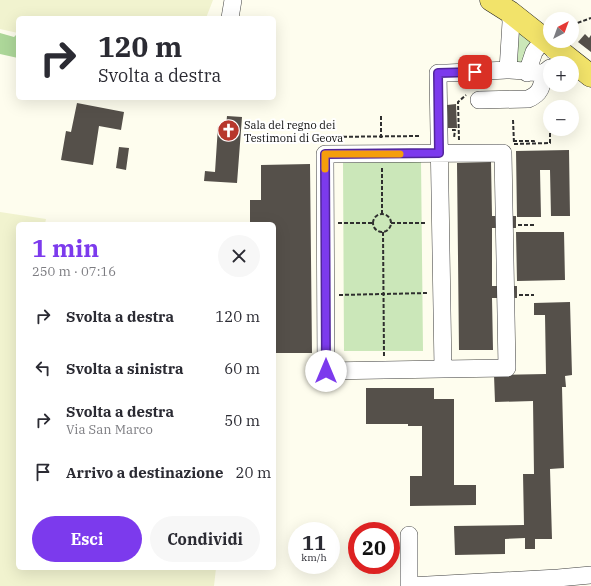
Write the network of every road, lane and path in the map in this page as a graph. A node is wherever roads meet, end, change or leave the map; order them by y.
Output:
1 (233, 0) edge
2 (492, 0) edge
3 (510, 12) junction
4 (230, 16) edge
5 (591, 18) edge
6 (579, 22) edge
7 (543, 62) edge
8 (543, 66) edge
9 (508, 70) junction
10 (543, 82) edge
11 (476, 97) joint
12 (513, 120) dead end
13 (325, 136) dead end
14 (419, 136) dead end
15 (550, 136) edge
16 (514, 142) junction
17 (459, 143) dead end
18 (514, 151) dead end
19 (439, 153) junction
20 (374, 223) junction
21 (391, 223) junction
22 (433, 223) dead end
23 (325, 224) junction
24 (515, 225) dead end
25 (535, 225) dead end
26 (383, 232) junction
27 (383, 294) junction
28 (434, 294) dead end
29 (326, 295) junction
30 (515, 295) dead end
31 (534, 295) dead end
32 (384, 364) dead end
33 (443, 369) junction
34 (409, 535) dead end
35 (591, 575) edge
36 (409, 586) edge

1 - 4 street
2 - 3 main road
3 - 7 main road
3 - 9 street
5 - 6 path
8 - 9 street
9 - 19 street
10 - 11 street
11 - 17 path
12 - 16 path
13 - 14 path
15 - 16 path
16 - 18 path
19 - 23 street
19 - 33 street
19 - 33 street
20 - 21 path
20 - 23 path
20 - 26 path
21 - 22 path
21 - 26 path
23 - 29 street
24 - 25 path
26 - 27 path
27 - 28 path
27 - 29 path
27 - 32 path
29 - 33 street
30 - 31 path
34 - 36 street
35 - 36 street

